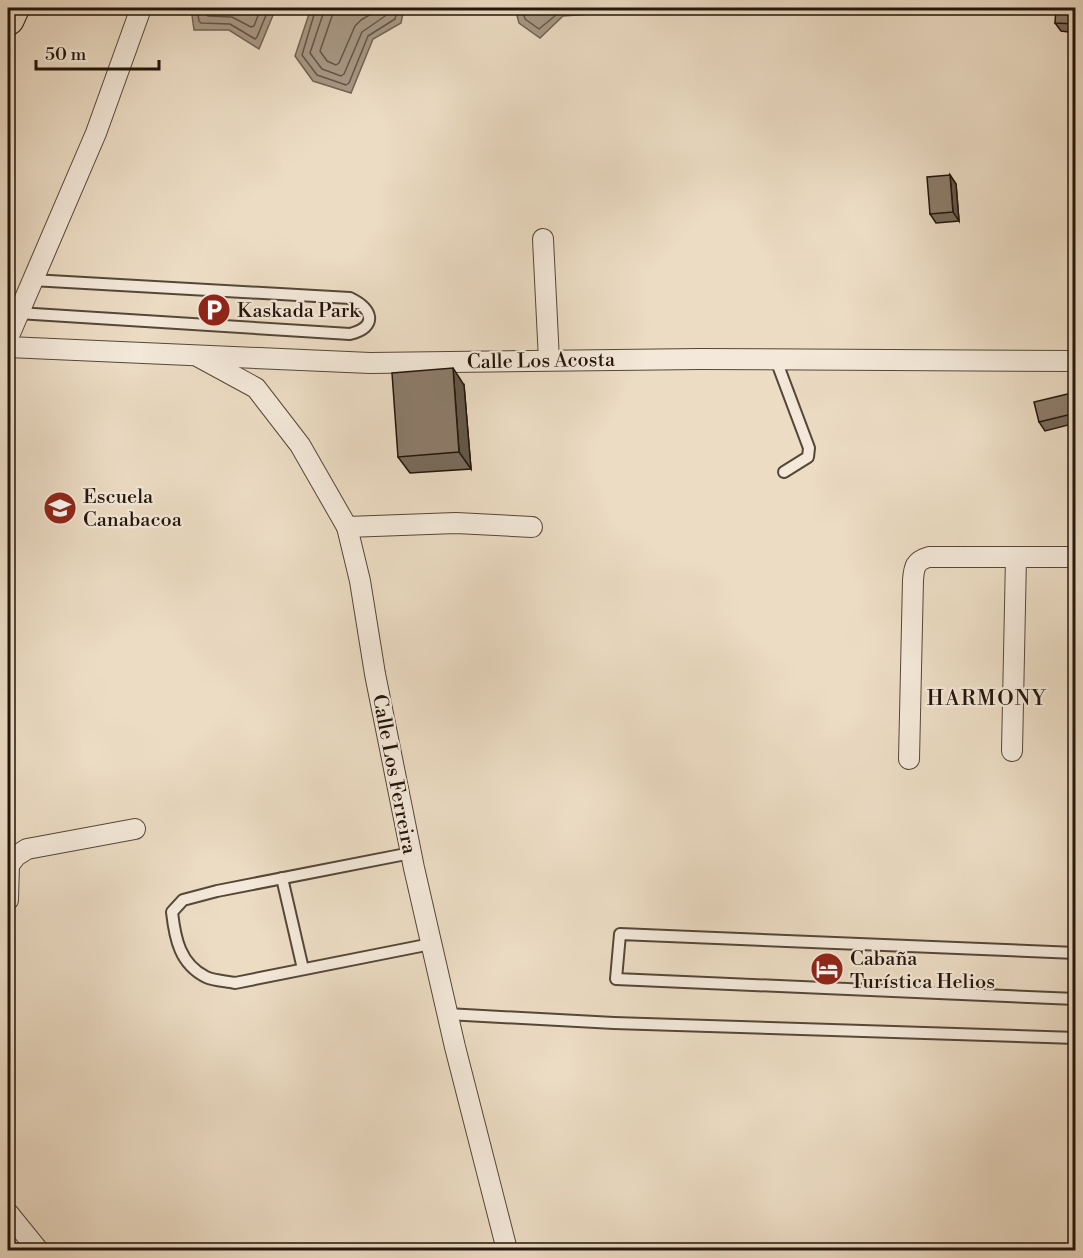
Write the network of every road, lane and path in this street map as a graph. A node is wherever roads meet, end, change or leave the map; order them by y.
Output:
1 (13, 8) edge
2 (141, 8) edge
3 (8, 19) edge
4 (543, 239) dead end
5 (32, 280) junction
6 (18, 313) junction
7 (8, 338) edge
8 (8, 347) edge
9 (194, 354) junction
10 (549, 360) junction
11 (776, 360) junction
12 (1076, 361) edge
13 (784, 472) dead end
14 (532, 526) dead end
15 (347, 527) junction
16 (1016, 557) junction
17 (1076, 557) edge
18 (1012, 750) dead end
19 (909, 759) dead end
20 (135, 829) dead end
21 (411, 853) junction
22 (282, 878) junction
23 (8, 900) edge
24 (431, 944) junction
25 (1076, 953) edge
26 (303, 969) junction
27 (1076, 999) edge
28 (447, 1014) junction
29 (1076, 1038) edge
30 (8, 1213) edge
31 (38, 1251) edge
32 (507, 1251) edge

1 - 3 main road
2 - 5 street
4 - 10 street
5 - 6 street
5 - 6 lane
6 - 7 street
8 - 9 street, Calle Los Acosta
9 - 10 street, Calle Los Acosta
9 - 15 street, Calle Los Ferreira
10 - 11 street, Calle Los Acosta
11 - 12 street, Calle Los Acosta
11 - 13 lane
14 - 15 street
15 - 21 street, Calle Los Ferreira
16 - 17 street
16 - 18 street
16 - 19 street
20 - 23 street
21 - 22 lane
21 - 24 street, Calle Los Ferreira
22 - 26 lane
22 - 26 lane
24 - 26 lane
24 - 28 street, Calle Los Ferreira
25 - 27 lane
28 - 29 lane
28 - 32 street, Calle Los Ferreira
30 - 31 street

